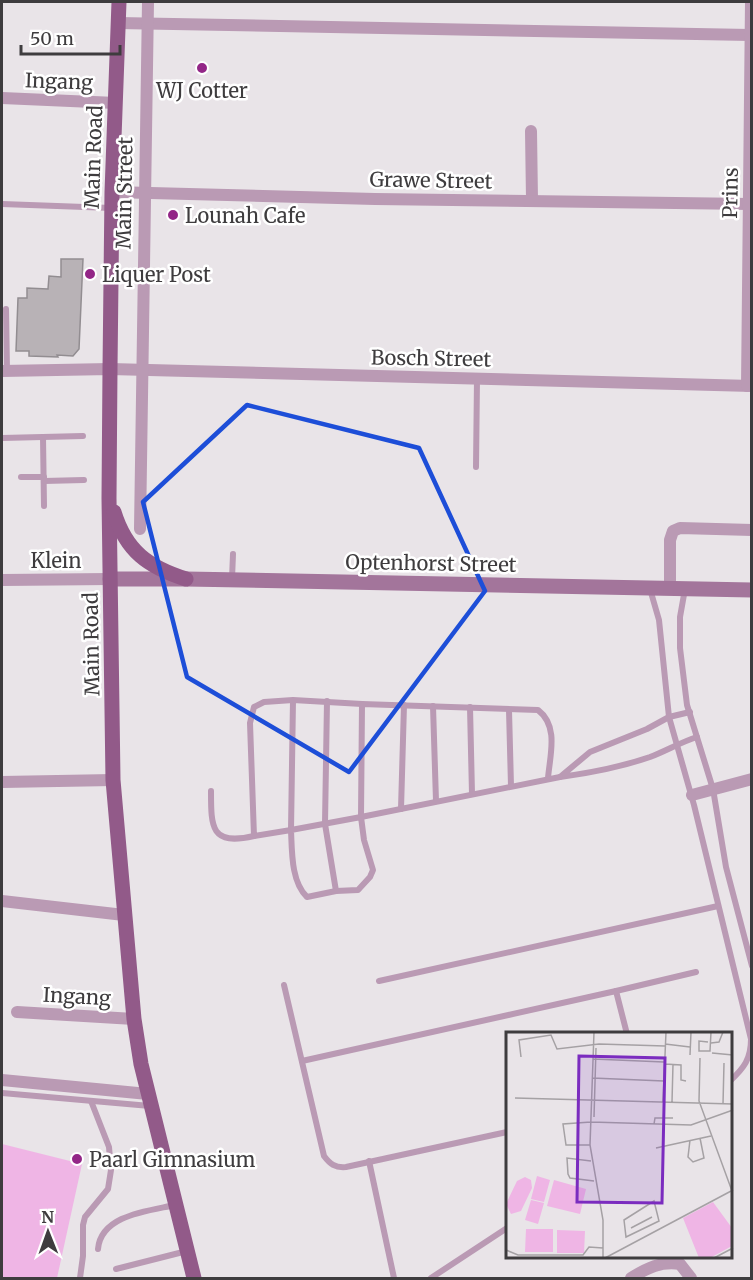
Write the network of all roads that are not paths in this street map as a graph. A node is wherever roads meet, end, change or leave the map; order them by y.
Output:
1 (119, 2) edge
2 (148, 2) edge
3 (751, 2) edge
4 (118, 23) junction
5 (147, 23) junction
6 (750, 35) edge
7 (751, 52) edge
8 (2, 98) edge
9 (116, 103) junction
10 (531, 131) dead end
11 (112, 192) junction
12 (144, 192) junction
13 (532, 200) junction
14 (2, 204) edge
15 (750, 204) junction
16 (112, 208) junction
17 (6, 309) dead end
18 (110, 369) junction
19 (142, 370) junction
20 (4, 371) edge
21 (477, 379) junction
22 (749, 386) edge
23 (83, 436) dead end
24 (44, 437) junction
25 (2, 438) edge
26 (476, 467) dead end
27 (21, 477) dead end
28 (44, 479) junction
29 (84, 480) dead end
30 (109, 498) junction
31 (44, 506) dead end
32 (140, 529) dead end
33 (752, 530) edge
34 (233, 554) dead end
35 (110, 579) junction
36 (186, 579) junction
37 (2, 580) edge
38 (232, 580) junction
39 (650, 588) junction
40 (685, 588) junction
41 (669, 589) junction
42 (752, 590) edge
43 (293, 700) junction
44 (327, 701) junction
45 (362, 704) junction
46 (404, 705) junction
47 (433, 706) junction
48 (470, 707) junction
49 (509, 710) junction
50 (690, 712) junction
51 (669, 717) junction
52 (697, 737) junction
53 (677, 744) junction
54 (560, 777) junction
55 (548, 778) junction
56 (752, 779) edge
57 (113, 780) junction
58 (2, 782) edge
59 (511, 786) junction
60 (713, 789) junction
61 (211, 791) dead end
62 (472, 794) junction
63 (692, 795) junction
64 (436, 801) junction
65 (401, 809) junction
66 (361, 817) junction
67 (325, 824) junction
68 (291, 830) junction
69 (254, 836) junction
70 (336, 891) junction
71 (2, 901) edge
72 (718, 906) junction
73 (124, 915) junction
74 (752, 966) edge
75 (696, 972) dead end
76 (379, 981) dead end
77 (284, 985) dead end
78 (616, 991) junction
79 (17, 1012) dead end
80 (134, 1019) junction
81 (626, 1032) edge
82 (751, 1039) edge
83 (751, 1052) edge
84 (302, 1061) junction
85 (732, 1079) edge
86 (2, 1080) edge
87 (2, 1093) edge
88 (150, 1100) junction
89 (91, 1101) junction
90 (506, 1132) edge
91 (369, 1161) junction
92 (176, 1204) junction
93 (506, 1229) edge
94 (98, 1249) dead end
95 (186, 1251) junction
96 (116, 1269) dead end
97 (80, 1278) edge
98 (194, 1278) edge
99 (394, 1278) edge
100 (431, 1278) edge
101 (631, 1278) edge
102 (691, 1278) edge

1 - 4 main road, Main Road
2 - 5 street, Main Street
3 - 6 street, Prins
4 - 5 street
4 - 9 main road, Main Road
5 - 6 street
5 - 12 street, Main Street
6 - 7 street, Prins
7 - 15 street, Prins
8 - 9 street, Ingang
9 - 11 main road, Main Road
10 - 13 street
11 - 12 street, Grawe Street
11 - 16 main road, Main Road
12 - 13 street, Grawe Street
12 - 19 street, Main Street
13 - 15 street, Grawe Street
14 - 16 lane
15 - 22 street, Prins
16 - 18 main road, Main Road
17 - 20 lane
18 - 19 street, Bosch Street
18 - 20 street, Bosch Street
18 - 30 main road, Main Road
19 - 21 street, Bosch Street
19 - 32 street, Main Street
21 - 22 street, Bosch Street
21 - 26 lane
23 - 24 lane
24 - 25 lane
24 - 28 lane
27 - 28 lane
28 - 29 lane
28 - 31 lane
30 - 35 main road, Main Road
30 - 36 main road
33 - 41 street
34 - 38 lane
35 - 36 main road, Optenhorst Street
35 - 37 street, Klein
35 - 57 main road, Main Road
36 - 38 main road, Optenhorst Street
38 - 39 main road, Optenhorst Street
39 - 41 main road, Optenhorst Street
39 - 51 lane
40 - 41 main road, Optenhorst Street
40 - 42 main road, Optenhorst Street
40 - 50 lane
43 - 44 lane
43 - 68 lane
43 - 69 lane
44 - 45 lane
44 - 67 lane
45 - 46 lane
45 - 66 lane
46 - 47 lane
46 - 65 lane
47 - 48 lane
47 - 64 lane
48 - 49 lane
48 - 62 lane
49 - 55 lane
49 - 59 lane
50 - 51 lane
50 - 52 lane
51 - 53 lane
51 - 54 lane
52 - 53 lane
52 - 60 lane
53 - 54 lane
53 - 63 lane
54 - 55 lane
55 - 59 lane
56 - 60 street
57 - 58 street
57 - 73 main road, Main Road
59 - 62 lane
60 - 63 street
60 - 74 lane
61 - 69 lane
62 - 64 lane
63 - 72 lane
64 - 65 lane
65 - 66 lane
66 - 67 lane
66 - 70 lane
67 - 68 lane
67 - 70 lane
68 - 69 lane
68 - 70 lane
71 - 73 street
72 - 76 lane
72 - 82 lane
73 - 80 main road, Main Road
75 - 78 lane
77 - 84 lane
78 - 81 lane
78 - 84 lane
79 - 80 street, Ingang
80 - 88 main road, Main Road
82 - 83 lane
83 - 85 lane
84 - 91 lane
86 - 88 street
87 - 89 lane
88 - 89 lane
88 - 92 main road, Main Road
89 - 97 lane
90 - 91 lane
91 - 99 lane
92 - 94 lane
92 - 95 main road, Main Road
93 - 100 lane
95 - 96 lane
95 - 98 main road, Main Road
101 - 102 street

